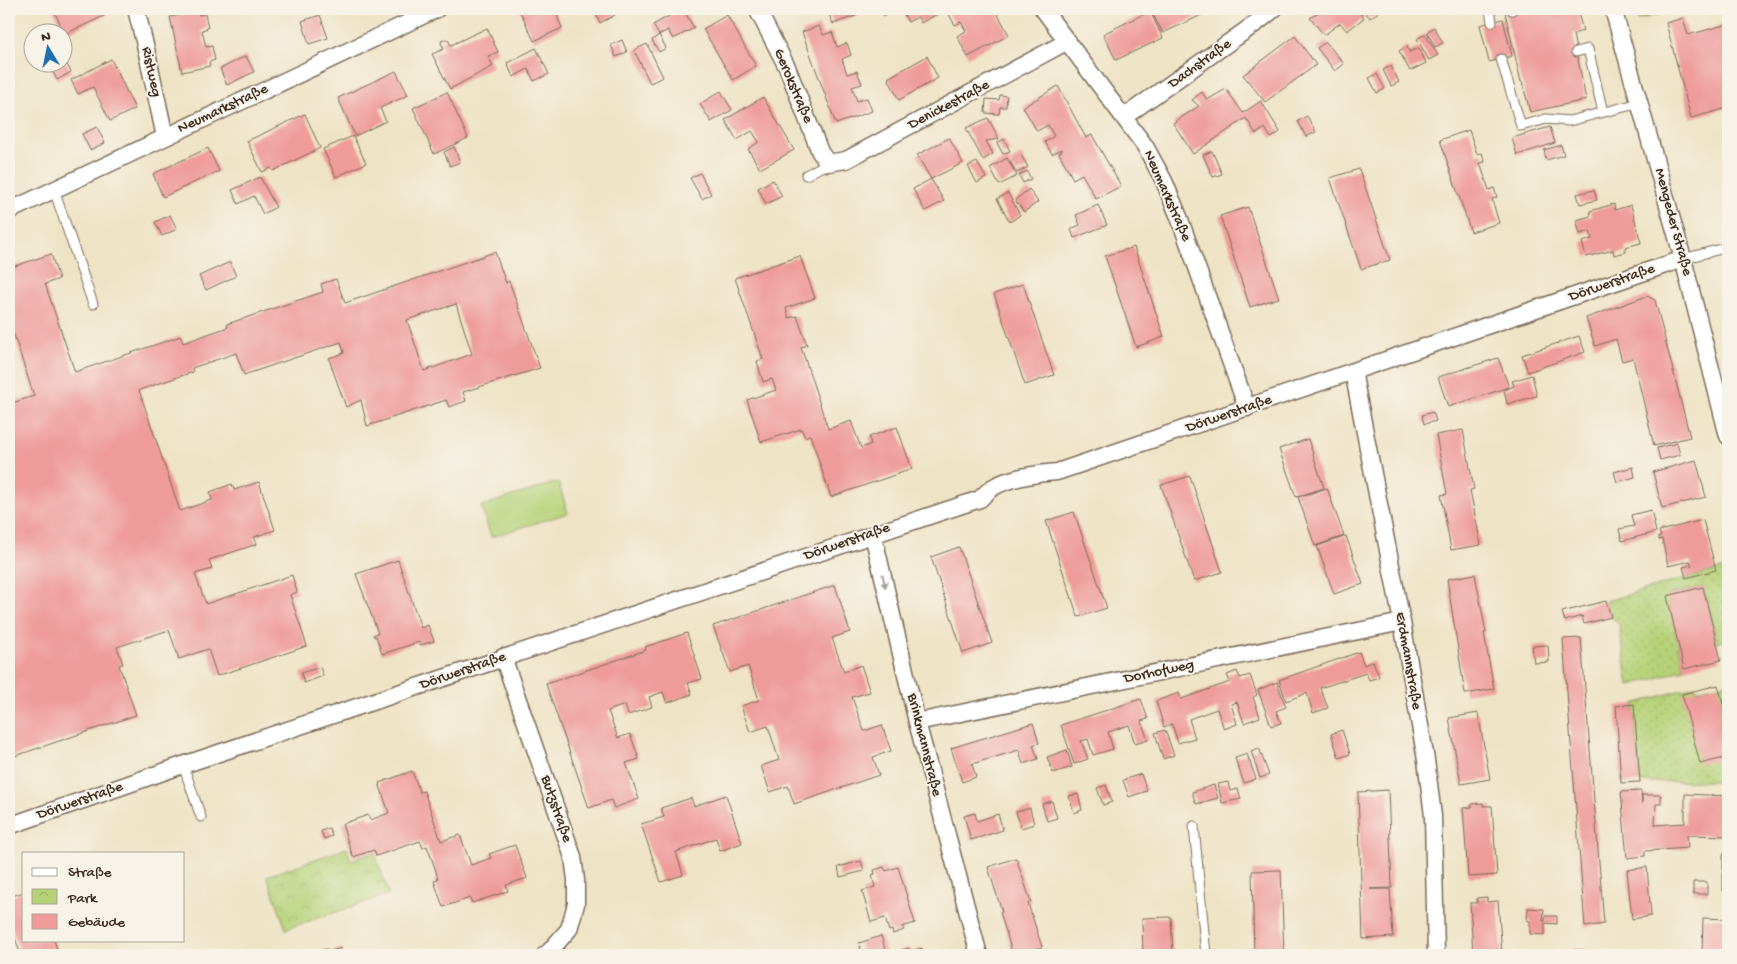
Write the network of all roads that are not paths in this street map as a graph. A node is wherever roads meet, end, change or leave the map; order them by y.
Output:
1 (136, 9) edge
2 (435, 9) edge
3 (757, 9) edge
4 (1043, 9) edge
5 (1274, 9) edge
6 (1490, 9) edge
7 (1613, 9) edge
8 (1492, 22) dead end
9 (1068, 41) junction
10 (1576, 52) dead end
11 (1501, 59) dead end
12 (1640, 103) junction
13 (1603, 112) junction
14 (1124, 117) junction
15 (165, 137) junction
16 (828, 163) junction
17 (806, 175) dead end
18 (54, 190) junction
19 (9, 212) edge
20 (1728, 247) edge
21 (1683, 259) junction
22 (93, 304) dead end
23 (1353, 371) junction
24 (1247, 408) junction
25 (1728, 436) edge
26 (873, 534) junction
27 (1402, 622) junction
28 (504, 657) junction
29 (917, 722) junction
30 (184, 764) junction
31 (201, 817) dead end
32 (9, 826) edge
33 (1194, 826) dead end
34 (545, 955) edge
35 (979, 955) edge
36 (1206, 955) edge
37 (1436, 955) edge

1 - 15 street, Ristweg
2 - 15 street, Neumarkstraße
3 - 16 street, Gerokstraße
4 - 9 street, Neumarkstraße
5 - 14 street, Dachstraße
6 - 8 lane
7 - 12 street, Mengeder Straße
9 - 14 street, Neumarkstraße
9 - 16 street, Denickestraße
10 - 13 lane
11 - 13 lane
12 - 13 lane
12 - 21 street, Mengeder Straße
14 - 24 street, Neumarkstraße
15 - 18 street, Neumarkstraße
16 - 17 lane
18 - 19 street, Neumarkstraße
18 - 22 lane
20 - 21 lane
21 - 23 street, Dörwerstraße
21 - 25 street, Mengeder Straße
23 - 24 street, Dörwerstraße
23 - 27 street, Erdmannstraße
24 - 26 street, Dörwerstraße
26 - 28 street, Dörwerstraße
26 -> 29 street, Brinkmannstraße
27 - 29 street, Dorhofweg
27 - 37 street, Erdmannstraße
28 - 30 street, Dörwerstraße
28 - 34 street, Butzstraße
29 - 35 street, Brinkmannstraße
30 - 31 lane
30 - 32 street, Dörwerstraße
33 - 36 lane

